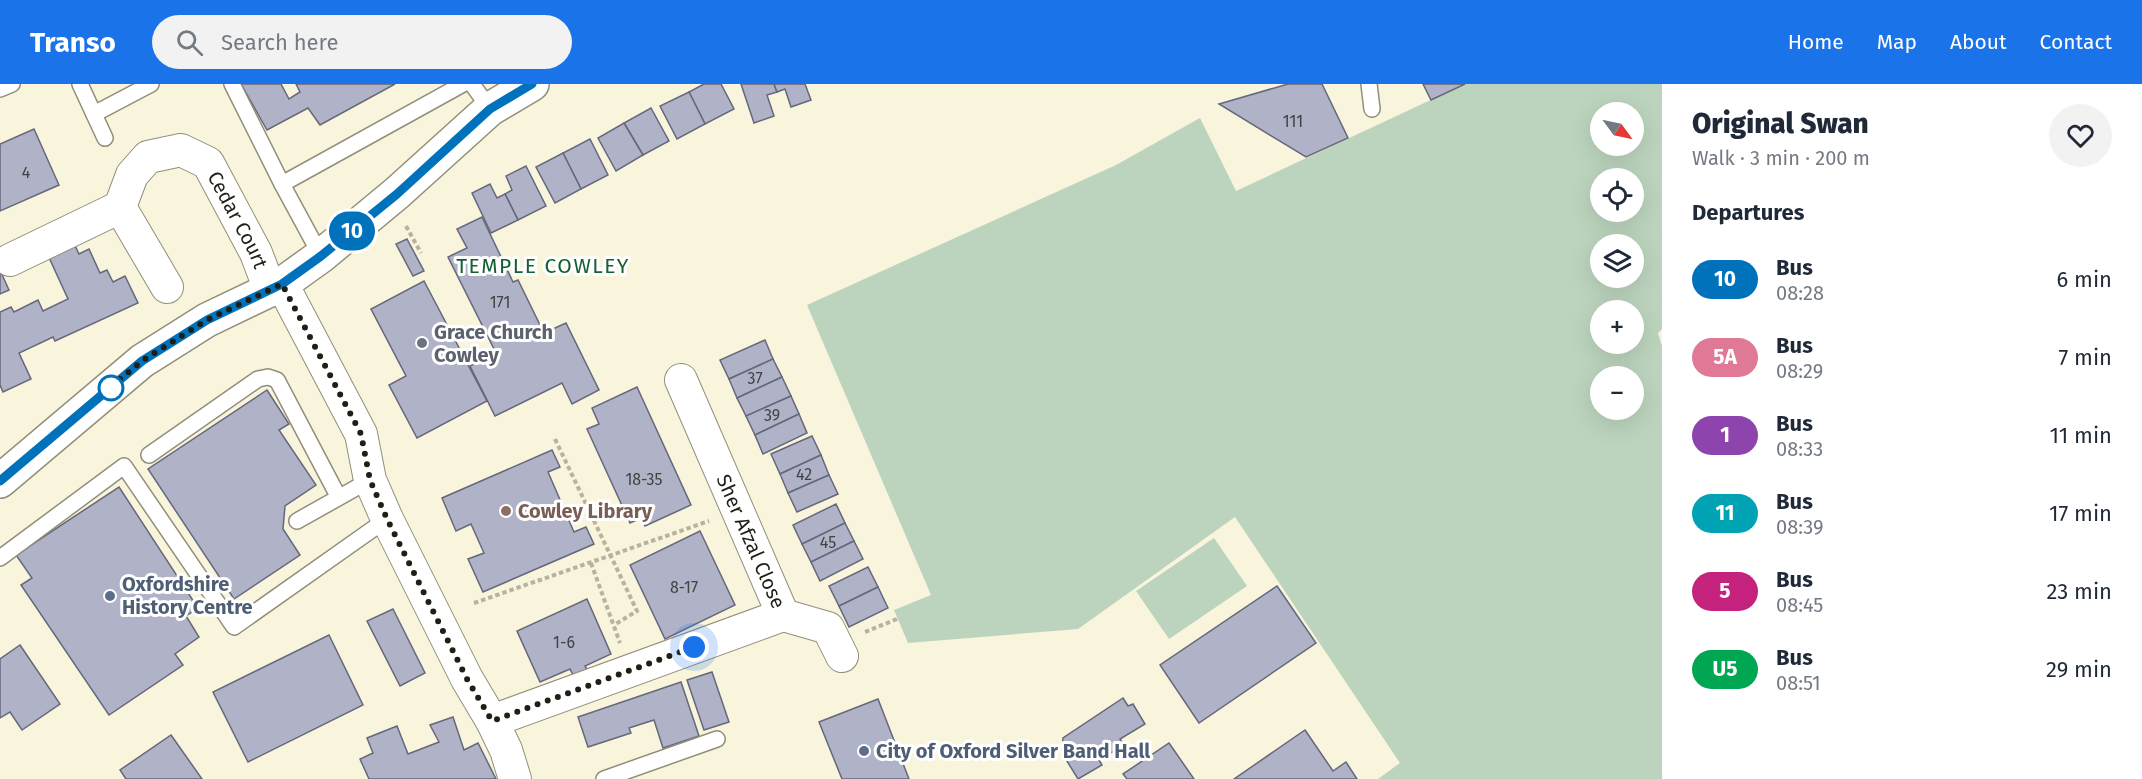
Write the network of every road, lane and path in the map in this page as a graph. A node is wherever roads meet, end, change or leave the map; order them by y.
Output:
1 (12, 84) edge
2 (80, 84) edge
3 (152, 84) edge
4 (232, 84) edge
5 (463, 84) edge
6 (532, 84) edge
7 (1369, 84) edge
8 (0, 89) edge
9 (481, 97) edge
10 (1372, 109) dead end
11 (94, 114) junction
12 (105, 138) dead end
13 (282, 184) junction
14 (120, 207) junction
15 (405, 224) dead end
16 (421, 253) dead end
17 (321, 256) junction
18 (10, 260) dead end
19 (167, 287) dead end
20 (276, 287) junction
21 (681, 380) dead end
22 (555, 439) dead end
23 (149, 455) dead end
24 (370, 480) junction
25 (0, 481) edge
26 (338, 496) junction
27 (738, 511) junction
28 (387, 519) junction
29 (297, 521) dead end
30 (610, 556) junction
31 (0, 558) edge
32 (591, 562) junction
33 (474, 603) dead end
34 (783, 615) junction
35 (614, 625) junction
36 (842, 656) dead end
37 (630, 671) junction
38 (492, 721) junction
39 (717, 739) dead end
40 (515, 779) edge
41 (604, 779) edge

1 - 8 lane
2 - 11 lane
3 - 11 lane
4 - 13 lane
5 - 13 lane
6 - 9 main road
7 - 10 lane
9 - 17 main road
11 - 12 lane
13 - 17 lane
14 - 18 street
14 - 19 street
14 - 20 street, Cedar Court
15 - 16 path
17 - 20 main road
20 - 24 street, Cedar Court
20 - 25 main road
21 - 27 street, Sher Afzal Close
22 - 30 path
23 - 26 lane
24 - 26 lane
24 - 28 street, Cedar Court
26 - 29 lane
27 - 30 path
27 - 34 street, Sher Afzal Close
28 - 31 lane
28 - 38 street, Cedar Court
30 - 32 path
30 - 35 path
32 - 33 path
32 - 35 path
34 - 36 street
34 - 37 street, Sher Afzal Close
35 - 37 path
37 - 38 street, Sher Afzal Close
38 - 40 street, Cedar Court
39 - 41 lane

